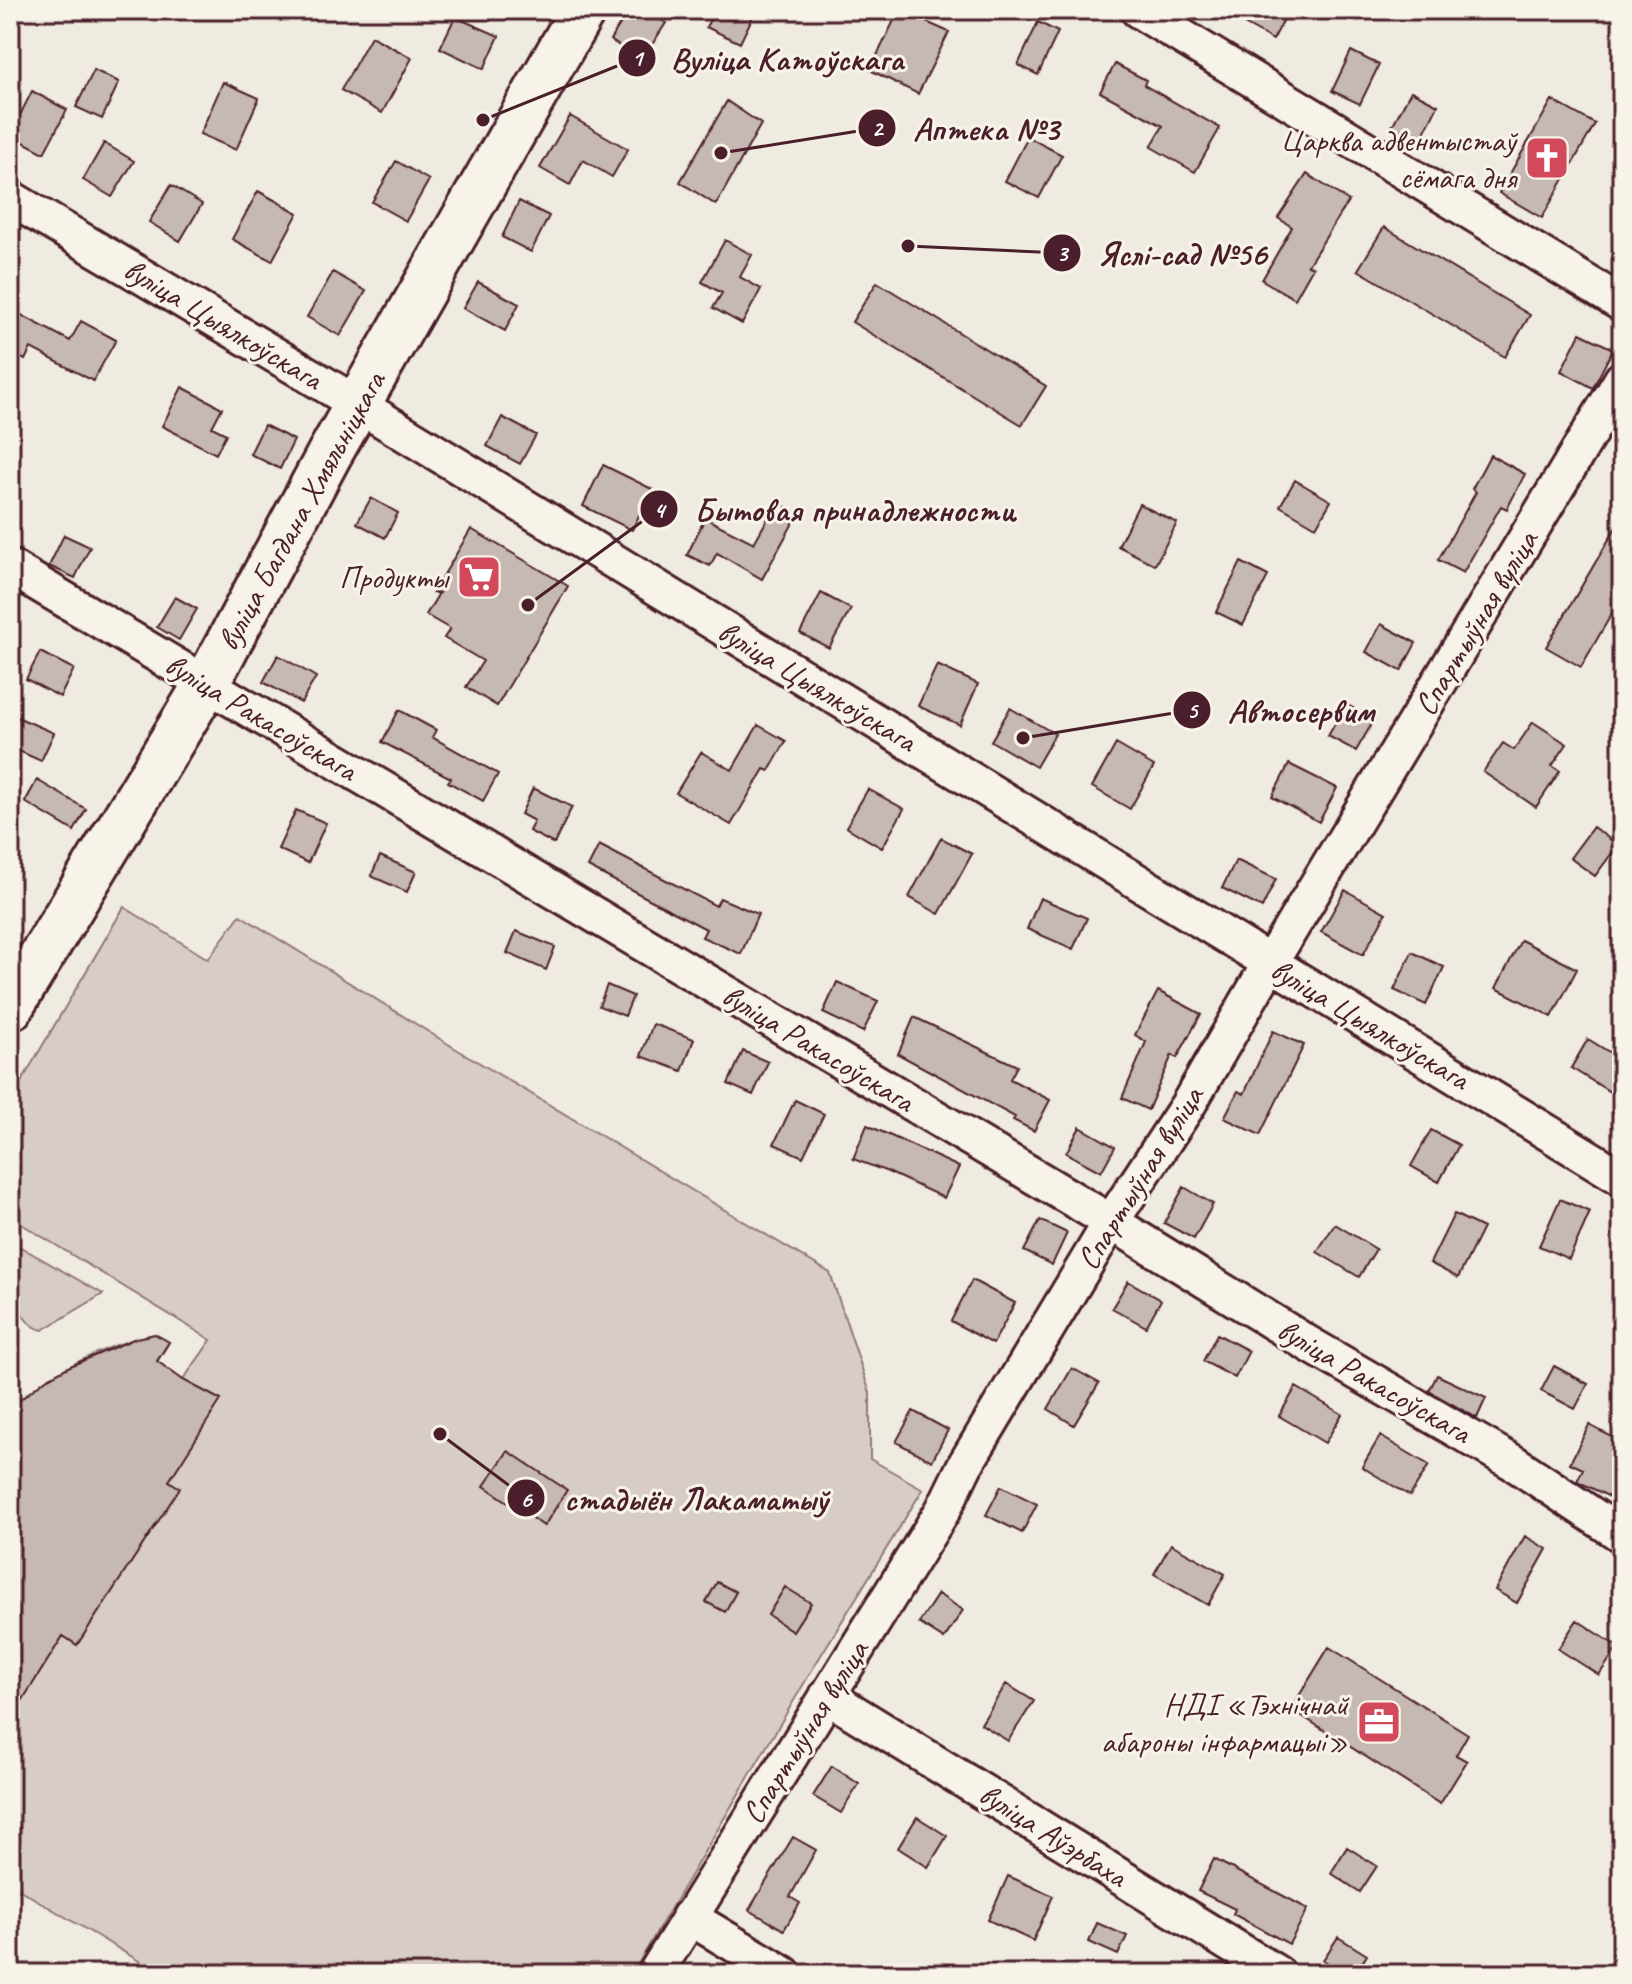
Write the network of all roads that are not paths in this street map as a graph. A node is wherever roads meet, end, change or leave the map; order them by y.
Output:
1 (583, 10) edge
2 (1138, 10) edge
3 (10, 198) edge
4 (1622, 304) edge
5 (1622, 379) edge
6 (359, 405) junction
7 (10, 567) edge
8 (207, 683) junction
9 (1270, 963) junction
10 (10, 1008) edge
11 (1622, 1178) edge
12 (1111, 1222) junction
13 (1622, 1535) edge
14 (827, 1696) junction
15 (689, 1917) junction
16 (655, 1974) edge
17 (784, 1974) edge
18 (1278, 1974) edge

1 - 6 main road, вуліца Багдана Хмяльніцкага
2 - 4 street
3 - 6 street, вуліца Цыялкоўскага
5 - 9 street, Спартыўная вуліца
6 - 8 main road, вуліца Багдана Хмяльніцкага
6 - 9 street, вуліца Цыялкоўскага
7 - 8 street, вуліца Ракасоўскага
8 - 10 main road, вуліца Багдана Хмяльніцкага
8 - 12 street, вуліца Ракасоўскага
9 - 11 street, вуліца Цыялкоўскага
9 - 12 street, Спартыўная вуліца
12 - 13 street, вуліца Ракасоўскага
12 - 14 street, Спартыўная вуліца
14 - 15 street, Спартыўная вуліца
14 - 18 street, вуліца Аўэрбаха
15 - 16 street, Спартыўная вуліца
15 - 17 street

